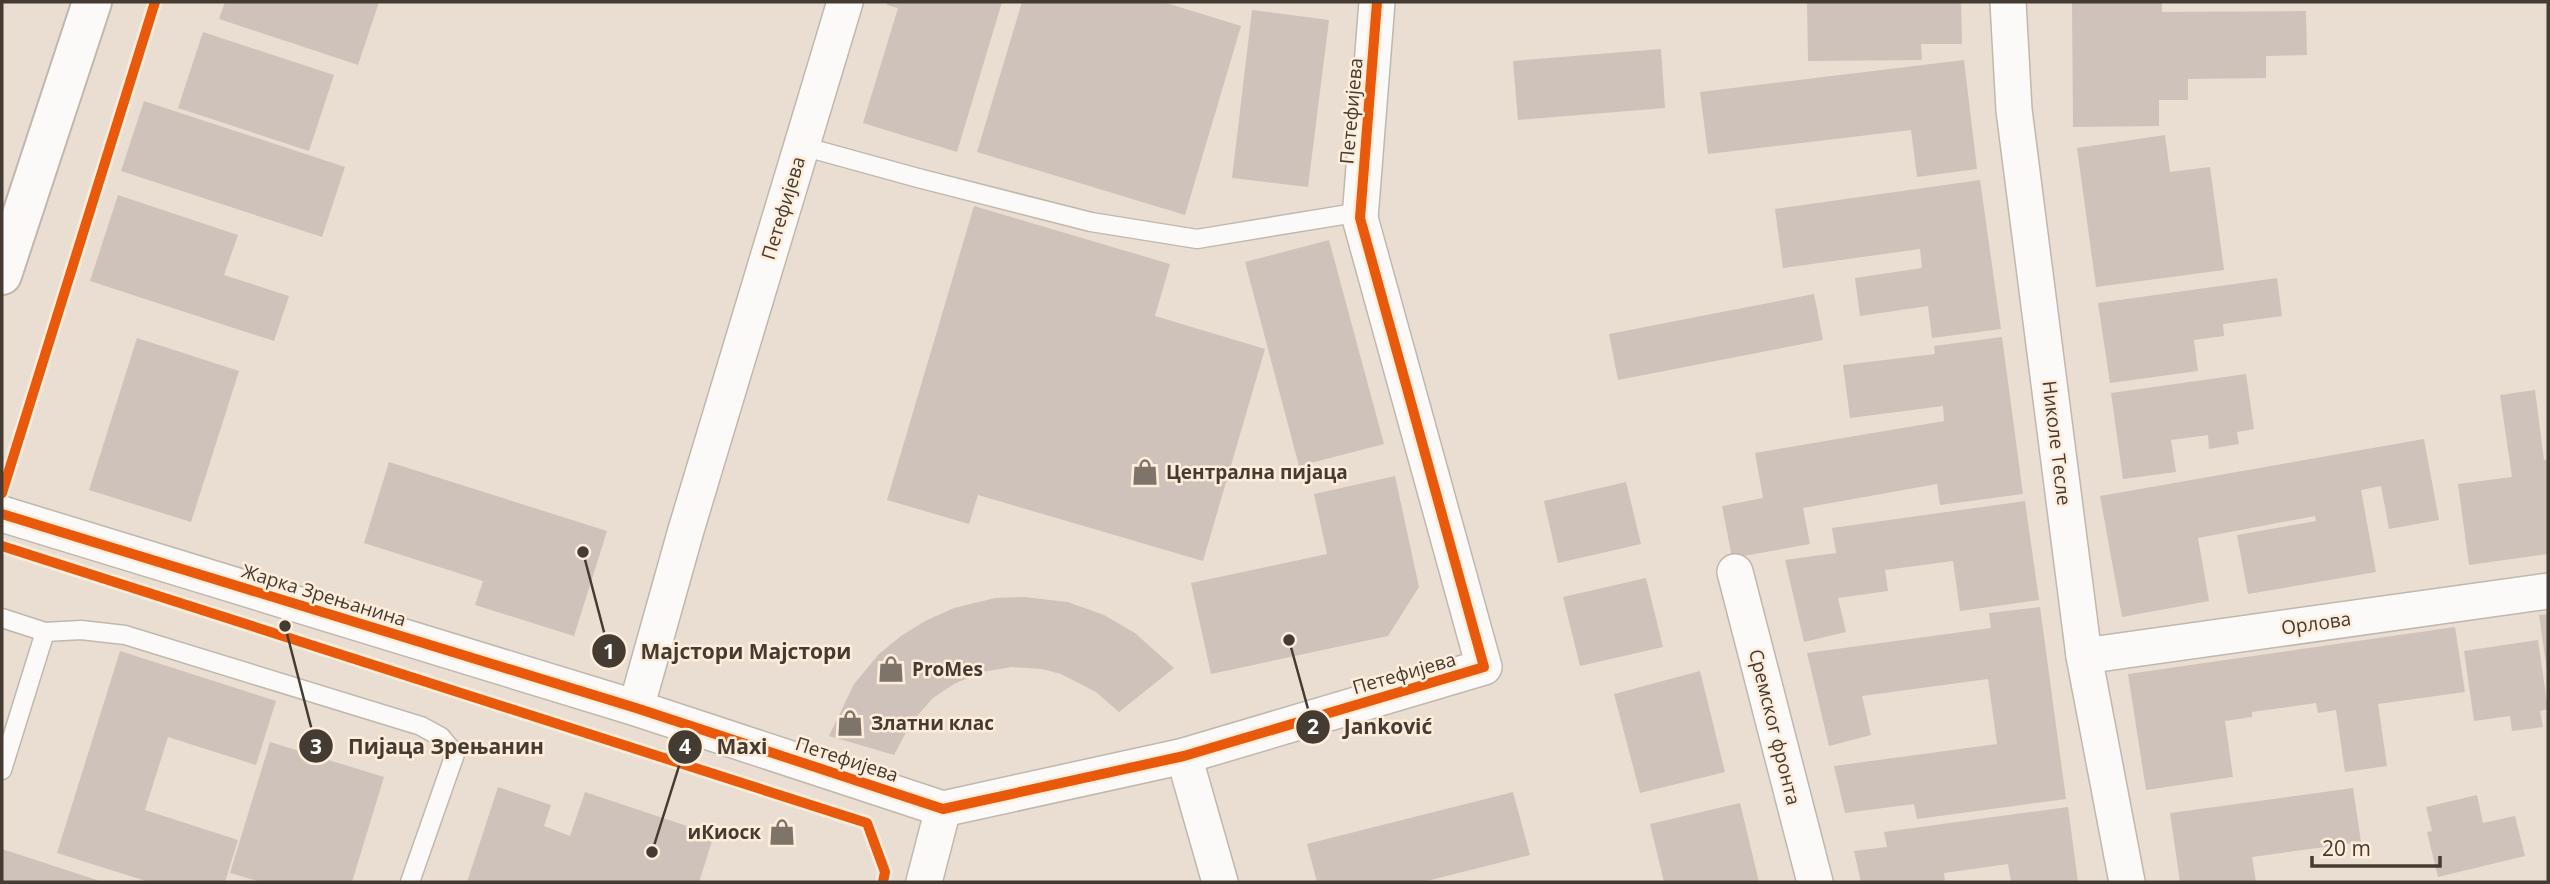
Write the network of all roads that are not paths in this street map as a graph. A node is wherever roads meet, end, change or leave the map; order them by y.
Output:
1 (92, 2) edge
2 (845, 2) edge
3 (1377, 2) edge
4 (2008, 2) edge
5 (802, 146) junction
6 (1360, 212) junction
7 (2, 275) edge
8 (2, 514) edge
9 (1735, 572) dead end
10 (2548, 591) edge
11 (2, 618) edge
12 (45, 632) junction
13 (2084, 656) junction
14 (636, 708) junction
15 (1184, 756) junction
16 (2, 770) edge
17 (943, 809) junction
18 (410, 882) edge
19 (924, 882) edge
20 (1220, 882) edge
21 (1815, 882) edge
22 (2126, 882) edge

1 - 7 main road
2 - 5 street, Петефијева
3 - 6 street, Петефијева
4 - 13 street, Николе Тесле
5 - 6 lane
5 - 14 street, Петефијева
6 - 15 street, Петефијева
8 - 14 street, Жарка Зрењанина
9 - 21 street, Сремског фронта
10 - 13 street, Орлова
11 - 12 lane
12 - 16 lane
12 - 18 lane
13 - 22 street, Николе Тесле
14 - 17 street, Петефијева
15 - 17 street, Петефијева
15 - 20 street
17 - 19 street

